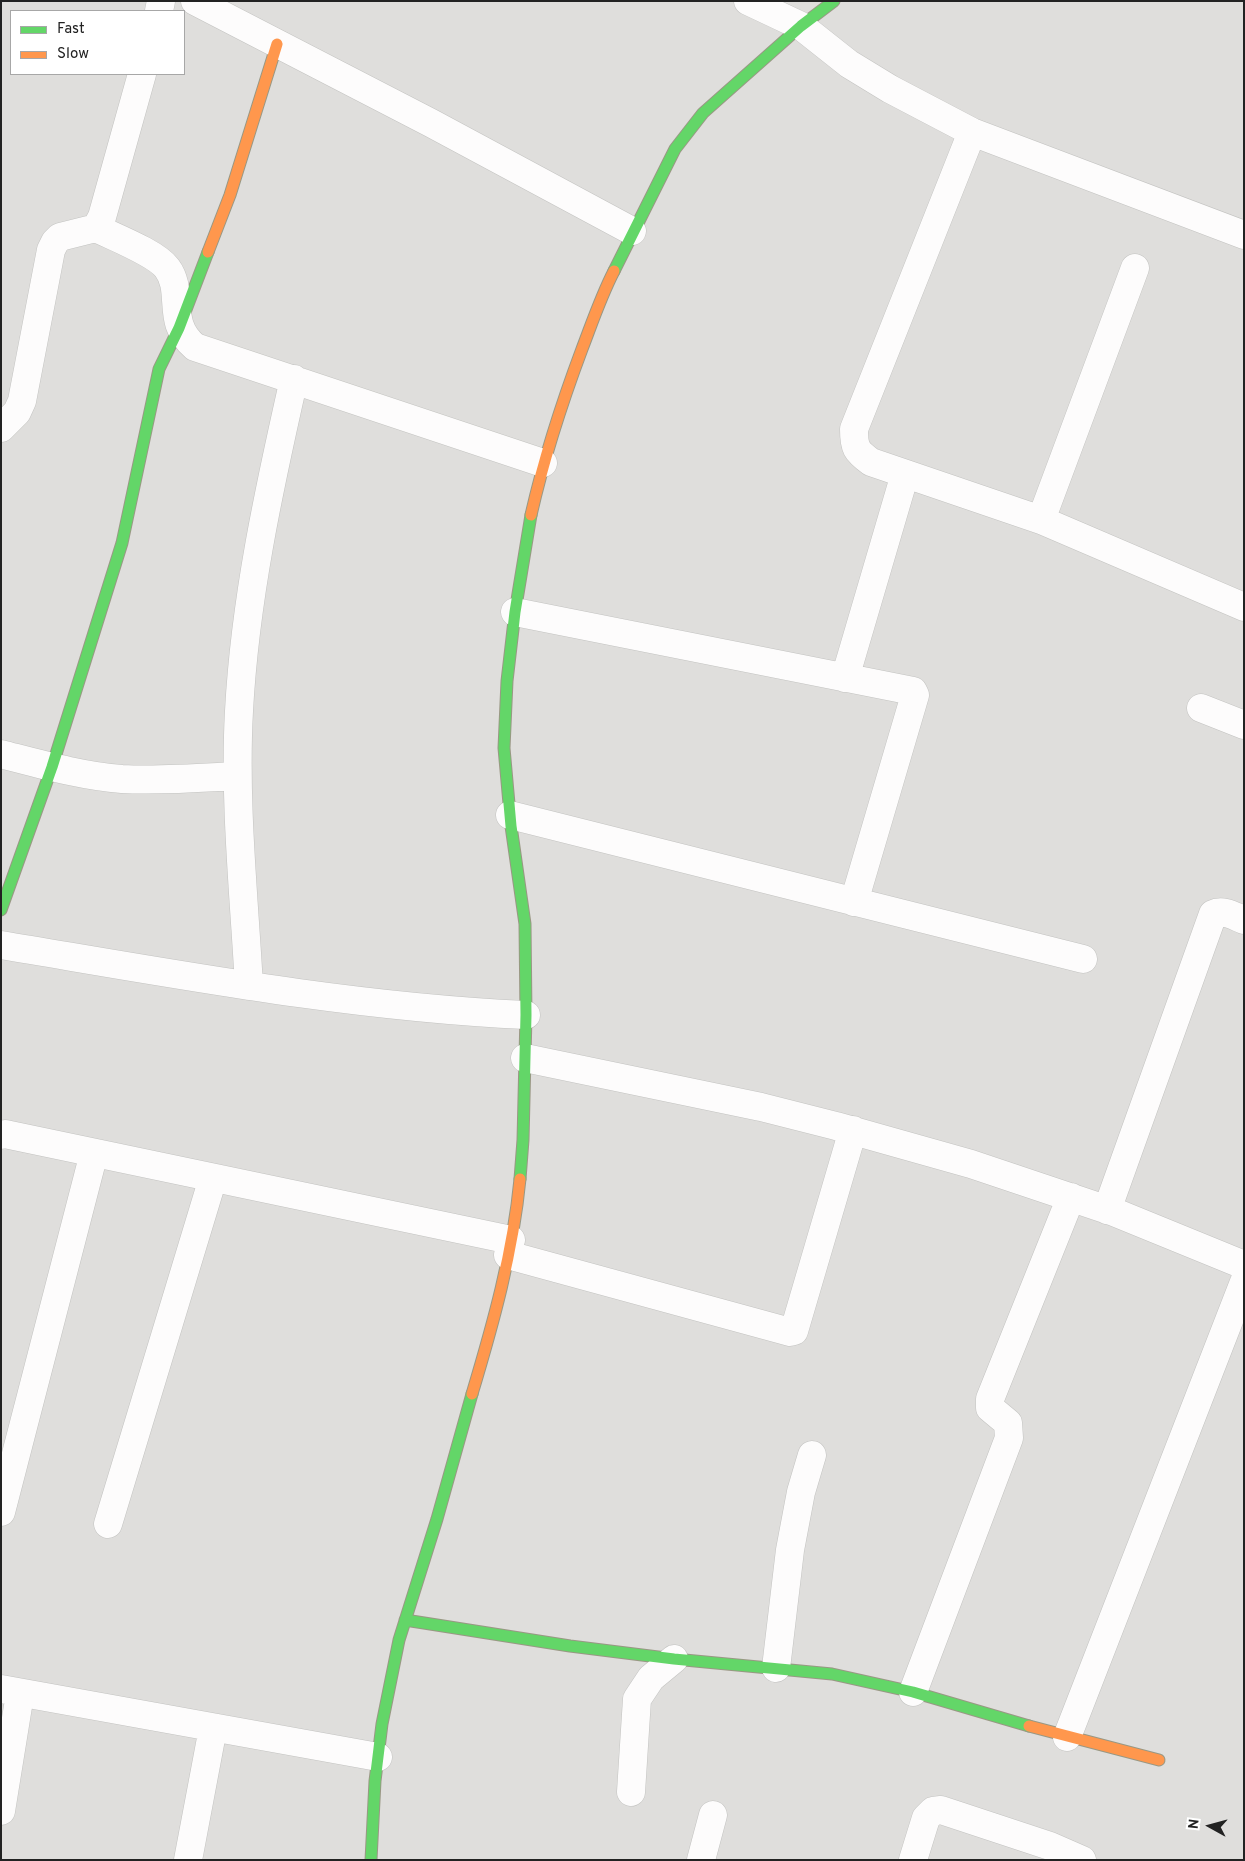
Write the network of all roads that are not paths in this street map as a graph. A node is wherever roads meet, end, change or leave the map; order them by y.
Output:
1 (194, 1) edge
2 (748, 1) edge
3 (834, 1) edge
4 (802, 26) junction
5 (277, 44) junction
6 (142, 75) edge
7 (972, 132) junction
8 (96, 228) junction
9 (632, 231) junction
10 (1244, 235) edge
11 (1135, 268) dead end
12 (179, 328) junction
13 (294, 380) junction
14 (1, 428) edge
15 (543, 463) junction
16 (905, 474) junction
17 (1041, 520) junction
18 (1244, 607) edge
19 (515, 612) junction
20 (845, 678) junction
21 (1201, 708) dead end
22 (1244, 725) edge
23 (1, 754) edge
24 (52, 767) junction
25 (238, 776) junction
26 (510, 815) junction
27 (854, 902) junction
28 (1, 910) edge
29 (1244, 920) edge
30 (1, 945) edge
31 (1083, 959) dead end
32 (249, 986) junction
33 (526, 1015) junction
34 (525, 1058) junction
35 (852, 1130) junction
36 (1, 1135) edge
37 (94, 1153) junction
38 (213, 1178) junction
39 (1071, 1197) junction
40 (1107, 1210) junction
41 (509, 1248) junction
42 (1244, 1268) edge
43 (1244, 1282) edge
44 (812, 1455) dead end
45 (1, 1512) edge
46 (108, 1524) dead end
47 (405, 1620) junction
48 (674, 1659) junction
49 (776, 1668) junction
50 (11, 1692) edge
51 (913, 1692) junction
52 (213, 1728) junction
53 (1067, 1737) junction
54 (378, 1757) junction
55 (1159, 1760) dead end
56 (631, 1792) dead end
57 (1, 1811) edge
58 (713, 1815) dead end
59 (1047, 1853) edge
60 (188, 1860) edge
61 (371, 1860) edge
62 (701, 1860) edge
63 (913, 1860) edge
64 (1082, 1860) edge

1 - 5 street
2 - 4 street
3 - 4 street
4 - 7 street
4 - 9 street
5 - 9 street
5 - 12 street
6 - 8 street
7 - 10 street
7 - 16 street
8 - 12 street
8 - 14 street
9 - 15 street
11 - 17 street
12 - 13 street
12 - 24 street
13 - 15 street
13 - 25 street
15 - 19 street
16 - 17 street
16 - 20 street
17 - 18 street
19 - 20 street
19 - 26 street
20 - 27 street
21 - 22 street
23 - 24 street
24 - 25 street
24 - 28 street
25 - 32 street
26 - 27 street
26 - 33 street
27 - 31 street
29 - 40 street
30 - 32 street
32 - 33 street
33 - 34 street
34 - 35 street
34 - 41 street
35 - 39 street
35 - 41 street
36 - 37 street
37 - 38 street
37 - 45 street
38 - 41 street
38 - 46 street
39 - 40 street
39 - 51 street
40 - 42 street
41 - 47 street
43 - 53 street
44 - 49 street
47 - 48 street
47 - 54 street
48 - 49 street
48 - 56 street
49 - 51 street
50 - 52 street
50 - 57 street
51 - 53 street
52 - 54 street
52 - 60 street
53 - 55 street
54 - 61 street
58 - 62 street
59 - 63 street
59 - 64 street

